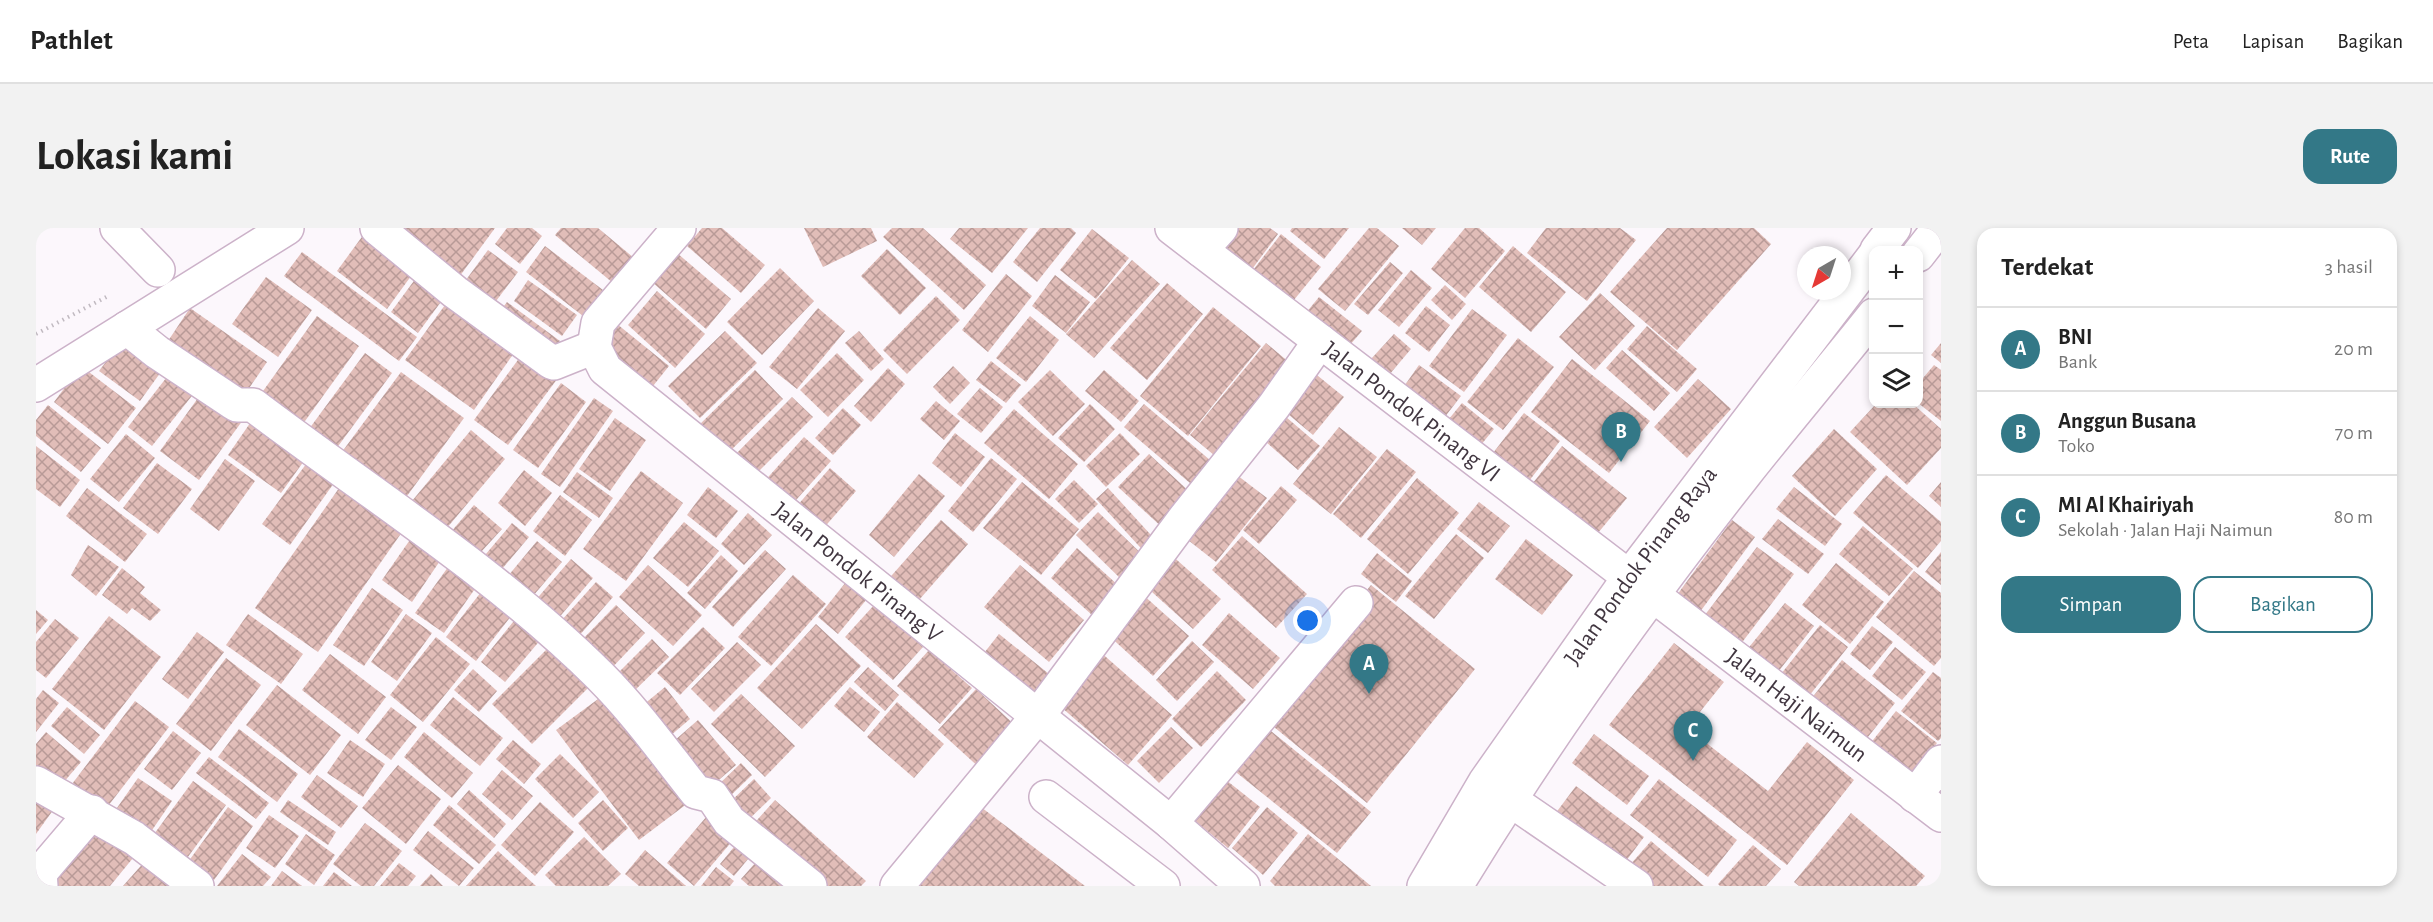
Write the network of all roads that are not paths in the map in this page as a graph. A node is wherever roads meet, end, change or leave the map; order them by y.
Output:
1 (117, 228) edge
2 (287, 228) edge
3 (377, 228) edge
4 (679, 228) edge
5 (1172, 228) edge
6 (1894, 228) edge
7 (1939, 228) edge
8 (1211, 239) edge
9 (1880, 246) edge
10 (1923, 249) edge
11 (1869, 263) edge
12 (158, 270) dead end
13 (1869, 321) edge
14 (127, 328) junction
15 (1320, 341) junction
16 (594, 347) junction
17 (36, 385) edge
18 (1641, 586) junction
19 (1356, 603) dead end
20 (1037, 717) junction
21 (1941, 762) edge
22 (36, 783) edge
23 (1497, 791) junction
24 (1915, 796) junction
25 (1046, 797) dead end
26 (92, 812) junction
27 (1941, 815) edge
28 (1171, 823) junction
29 (41, 886) edge
30 (197, 886) edge
31 (810, 886) edge
32 (897, 886) edge
33 (1163, 886) edge
34 (1244, 886) edge
35 (1424, 886) edge
36 (1456, 886) edge
37 (1636, 886) edge

1 - 12 street
2 - 14 street
3 - 16 street
4 - 16 street
5 - 8 street, Jalan Pondok Pinang VI
6 - 9 street
7 - 10 street
8 - 15 street, Jalan Pondok Pinang VI
11 - 18 street, Jalan Pondok Pinang Raya
13 - 18 street, Jalan Pondok Pinang Raya
14 - 17 street
14 - 31 street
15 - 18 street, Jalan Pondok Pinang VI
15 - 20 street
16 - 20 street, Jalan Pondok Pinang V
18 - 23 street, Jalan Pondok Pinang Raya
18 - 24 street, Jalan Haji Naimun
19 - 28 street
20 - 28 street, Jalan Pondok Pinang V
20 - 32 street
21 - 24 street
22 - 26 street
23 - 35 street, Jalan Pondok Pinang Raya
23 - 36 street, Jalan Pondok Pinang Raya
23 - 37 street
24 - 27 street, Jalan Haji Naimun
25 - 33 street
26 - 29 street
26 - 30 street
28 - 34 street, Jalan Pondok Pinang V

